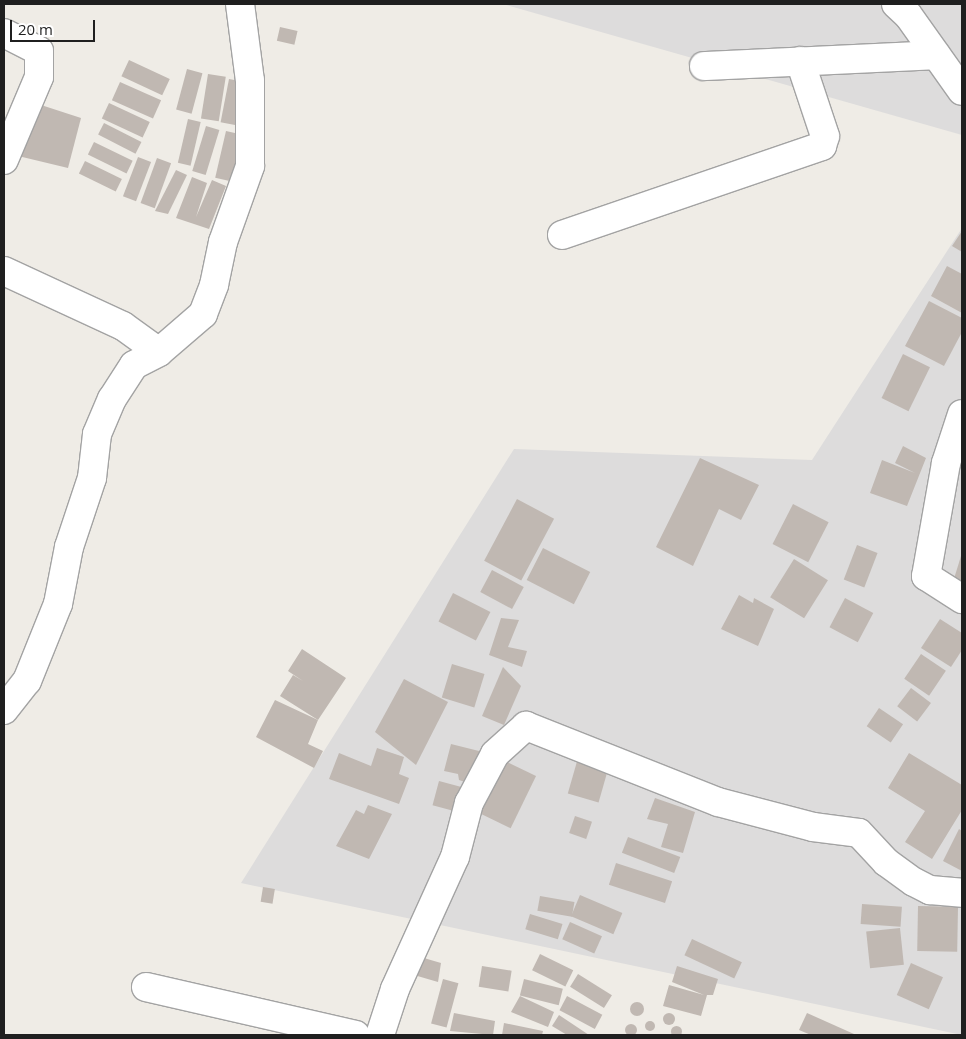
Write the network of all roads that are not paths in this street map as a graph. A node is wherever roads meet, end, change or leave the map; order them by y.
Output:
1 (240, 4) edge
2 (896, 4) edge
3 (4, 32) edge
4 (936, 55) junction
5 (800, 61) junction
6 (704, 66) dead end
7 (962, 91) edge
8 (4, 160) edge
9 (562, 235) dead end
10 (4, 271) edge
11 (158, 352) junction
12 (962, 414) edge
13 (962, 599) edge
14 (4, 710) edge
15 (962, 893) edge
16 (146, 987) dead end
17 (356, 1035) edge
18 (380, 1035) edge

1 - 11 street
2 - 4 street
3 - 8 street
4 - 5 street
4 - 7 street
5 - 6 street
5 - 9 street
10 - 11 street
11 - 14 street
12 - 13 street
15 - 18 street
16 - 17 street

